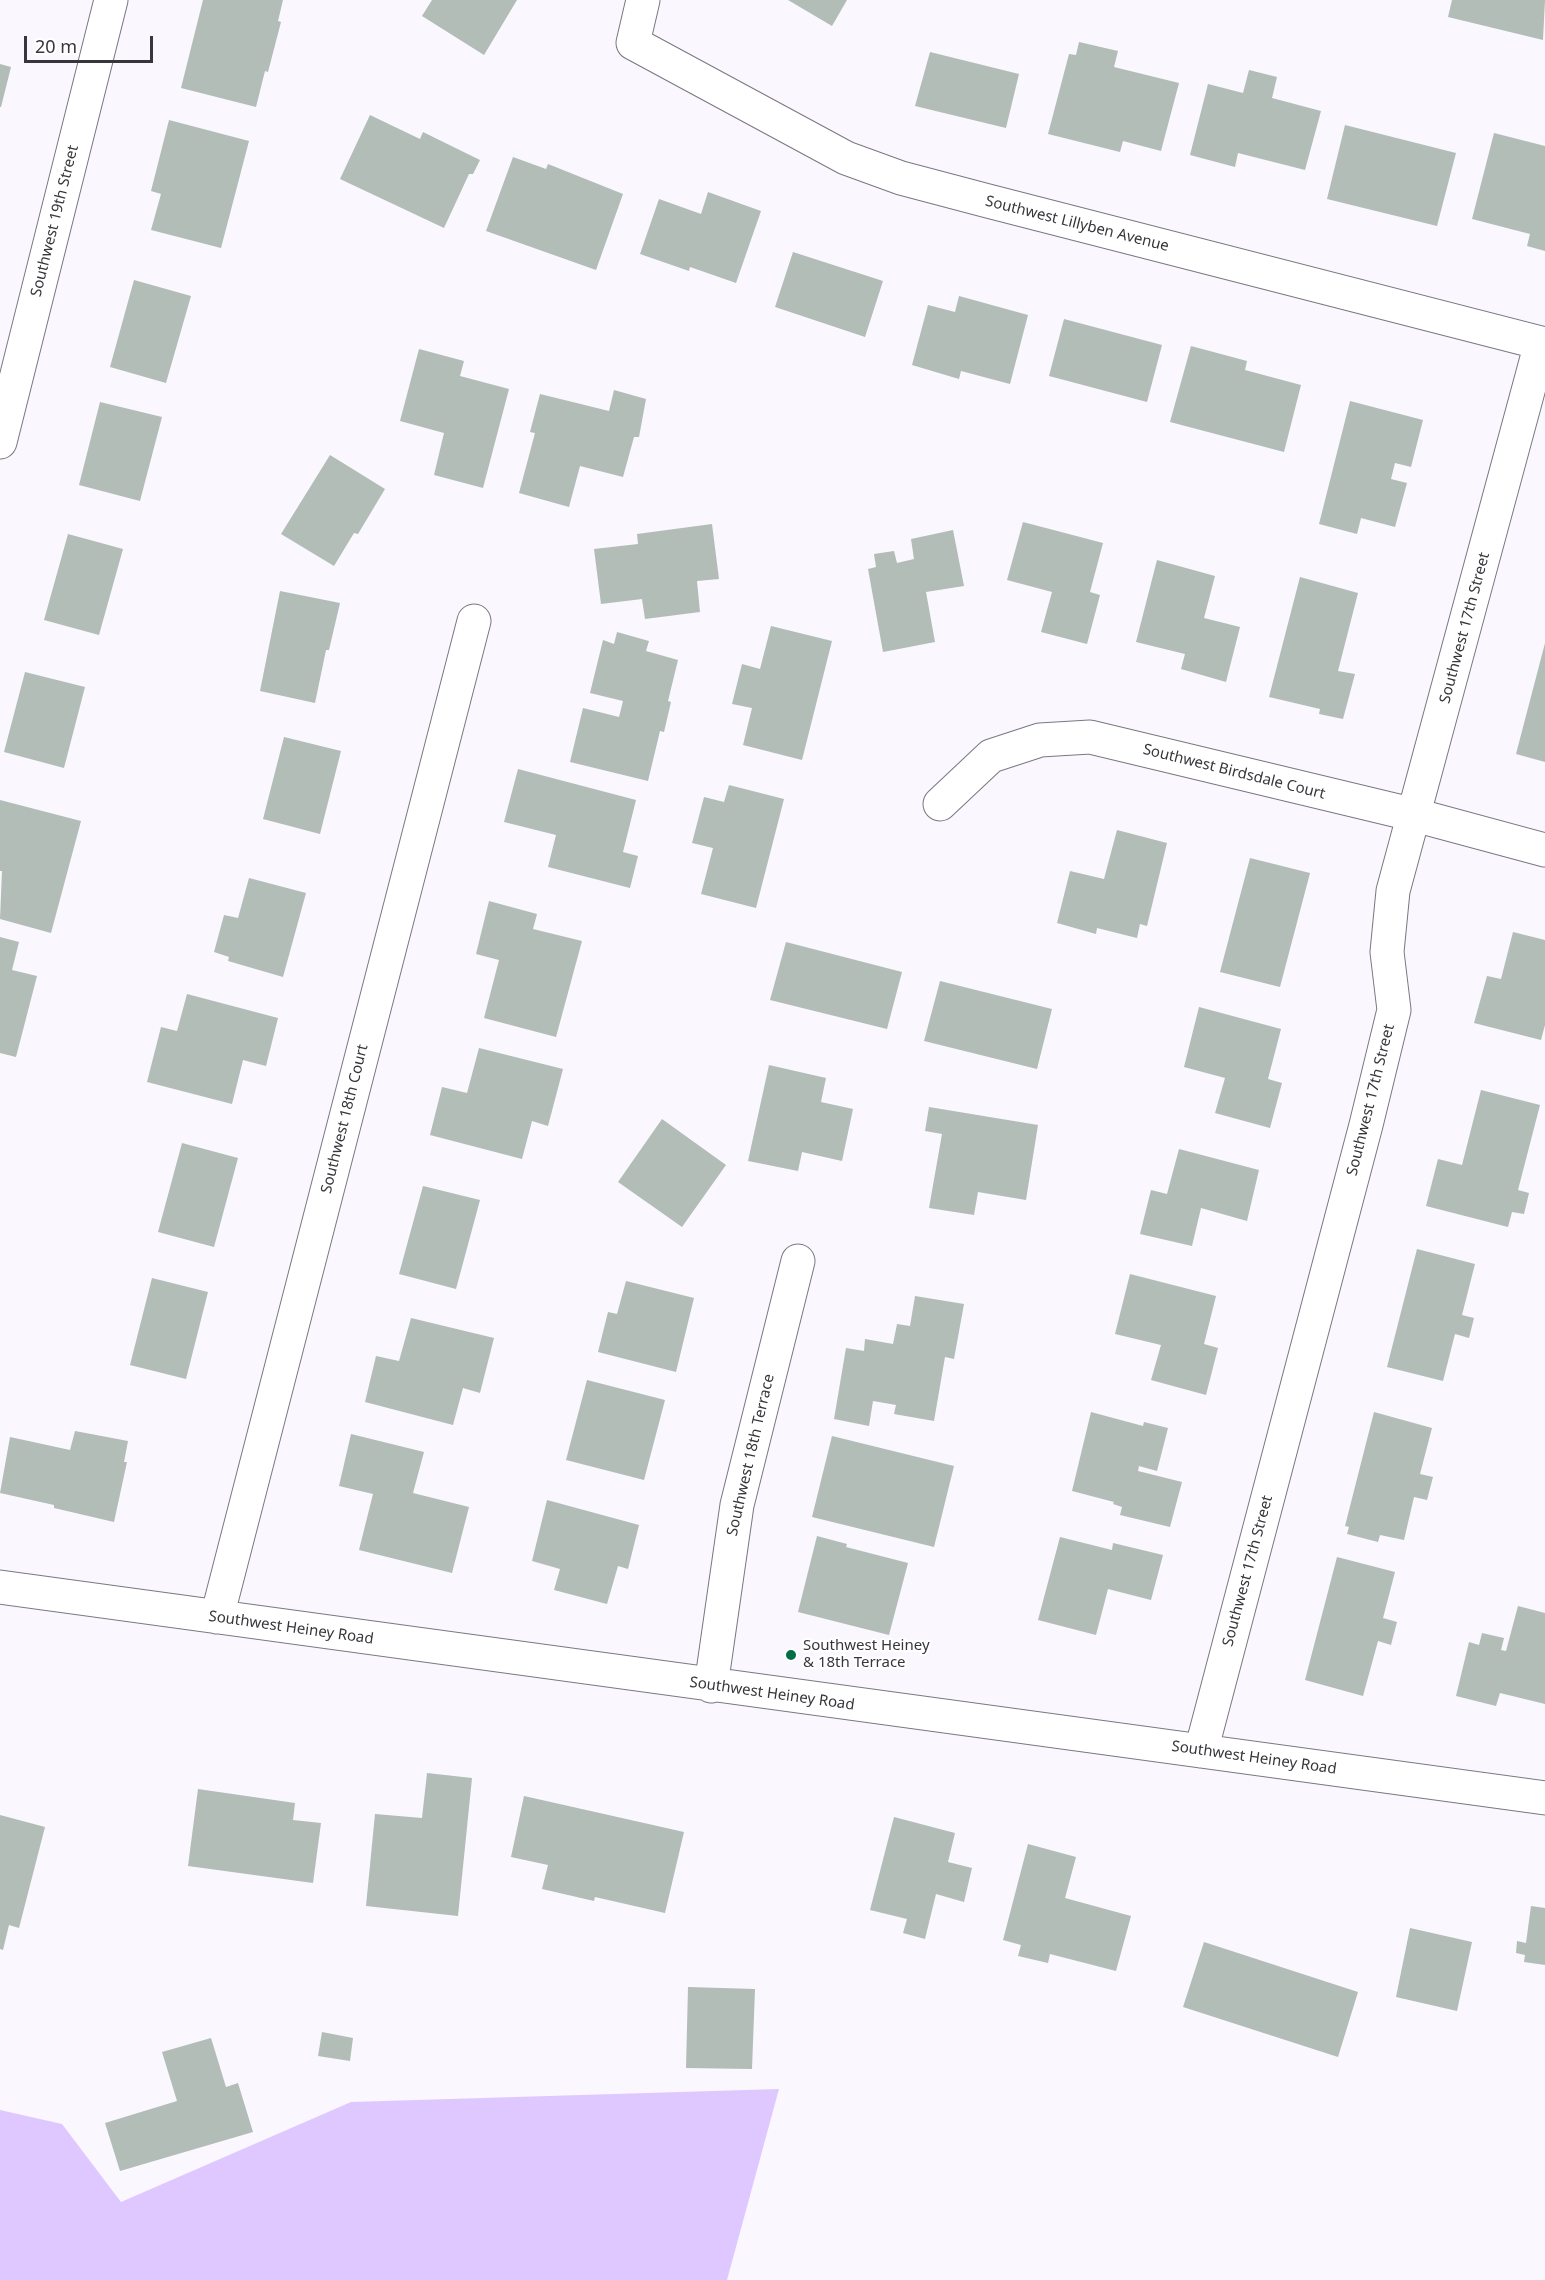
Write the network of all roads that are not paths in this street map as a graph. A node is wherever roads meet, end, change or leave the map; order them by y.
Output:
1 (111, 0) edge
2 (643, 0) edge
3 (1543, 344) edge
4 (0, 442) edge
5 (474, 621) dead end
6 (940, 804) dead end
7 (1415, 815) junction
8 (1545, 850) edge
9 (798, 1261) dead end
10 (0, 1587) edge
11 (217, 1617) junction
12 (711, 1686) junction
13 (1201, 1751) junction
14 (1545, 1798) edge

1 - 4 street, Southwest 19th Street
2 - 3 street, Southwest Lillyben Avenue
3 - 7 street, Southwest 17th Street
5 - 11 street, Southwest 18th Court
6 - 7 street, Southwest Birdsdale Court
7 - 8 street, Southwest Birdsdale Court
7 - 13 street, Southwest 17th Street
9 - 12 street, Southwest 18th Terrace
10 - 11 street, Southwest Heiney Road
11 - 12 street, Southwest Heiney Road
12 - 13 street, Southwest Heiney Road
13 - 14 street, Southwest Heiney Road

